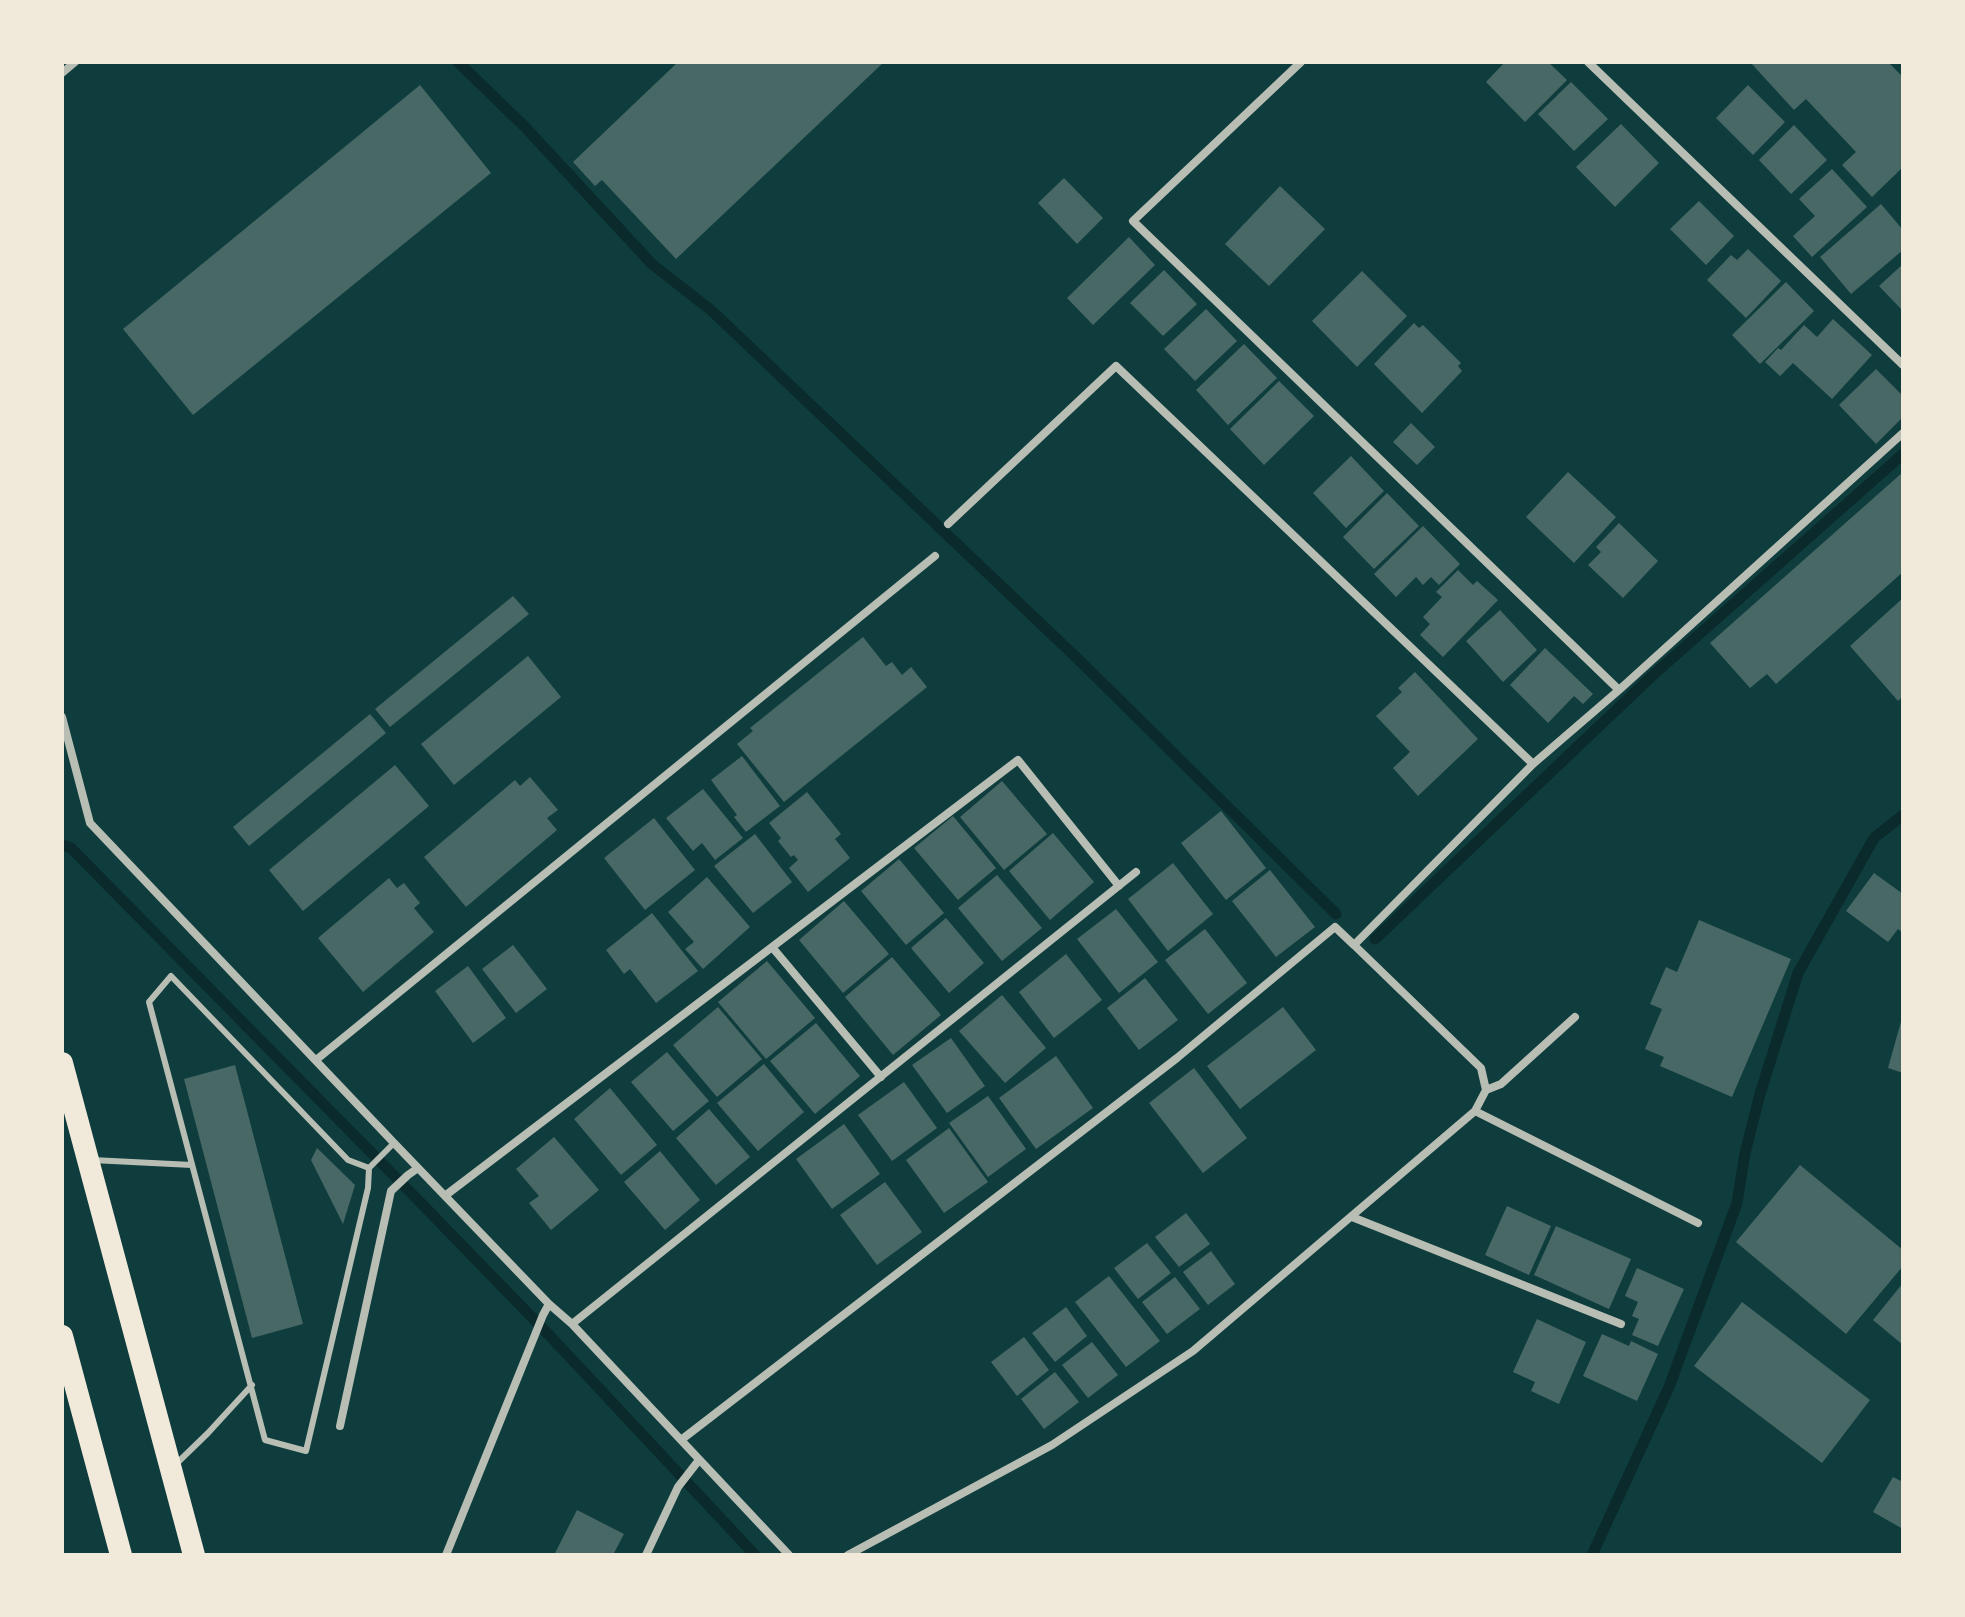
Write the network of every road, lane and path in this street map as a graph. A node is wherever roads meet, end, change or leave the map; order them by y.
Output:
1 (75, 62) edge
2 (1301, 62) edge
3 (1588, 62) edge
4 (62, 73) edge
5 (1903, 365) edge
6 (1903, 433) edge
7 (948, 524) dead end
8 (935, 556) dead end
9 (1619, 690) junction
10 (62, 717) edge
11 (1533, 764) junction
12 (1136, 872) dead end
13 (1119, 886) junction
14 (1354, 945) junction
15 (772, 947) junction
16 (1575, 1017) dead end
17 (316, 1060) junction
18 (62, 1063) edge
19 (881, 1077) junction
20 (1486, 1090) junction
21 (1475, 1111) junction
22 (394, 1143) junction
23 (88, 1160) junction
24 (192, 1165) junction
25 (371, 1166) junction
26 (418, 1168) junction
27 (446, 1195) junction
28 (1352, 1217) junction
29 (1698, 1223) dead end
30 (549, 1304) junction
31 (572, 1324) junction
32 (1621, 1324) dead end
33 (62, 1336) edge
34 (252, 1385) junction
35 (340, 1426) dead end
36 (681, 1440) junction
37 (699, 1460) junction
38 (171, 1469) junction
39 (121, 1555) edge
40 (194, 1555) edge
41 (446, 1555) edge
42 (646, 1555) edge
43 (789, 1555) edge
44 (848, 1555) edge

1 - 4 street
2 - 9 street
3 - 5 street
6 - 9 street
7 - 11 street
8 - 17 street
9 - 11 street
10 - 17 street
11 - 14 street
12 - 13 street
13 - 15 street
13 - 19 street
14 - 20 street
14 - 36 street
15 - 19 street
15 - 27 street
16 - 20 street
17 - 22 street
18 - 23 highway
19 - 31 street
20 - 21 street
21 - 28 street
21 - 29 street
22 - 25 lane
22 - 26 street
23 - 24 lane
23 - 38 highway
24 - 25 lane
24 - 34 lane
25 - 34 lane
26 - 27 street
26 - 35 street
27 - 30 street
28 - 32 street
28 - 44 street
30 - 31 street
30 - 41 street
31 - 36 street
33 - 39 highway
34 - 38 lane
36 - 37 street
37 - 42 street
37 - 43 street
38 - 40 highway

